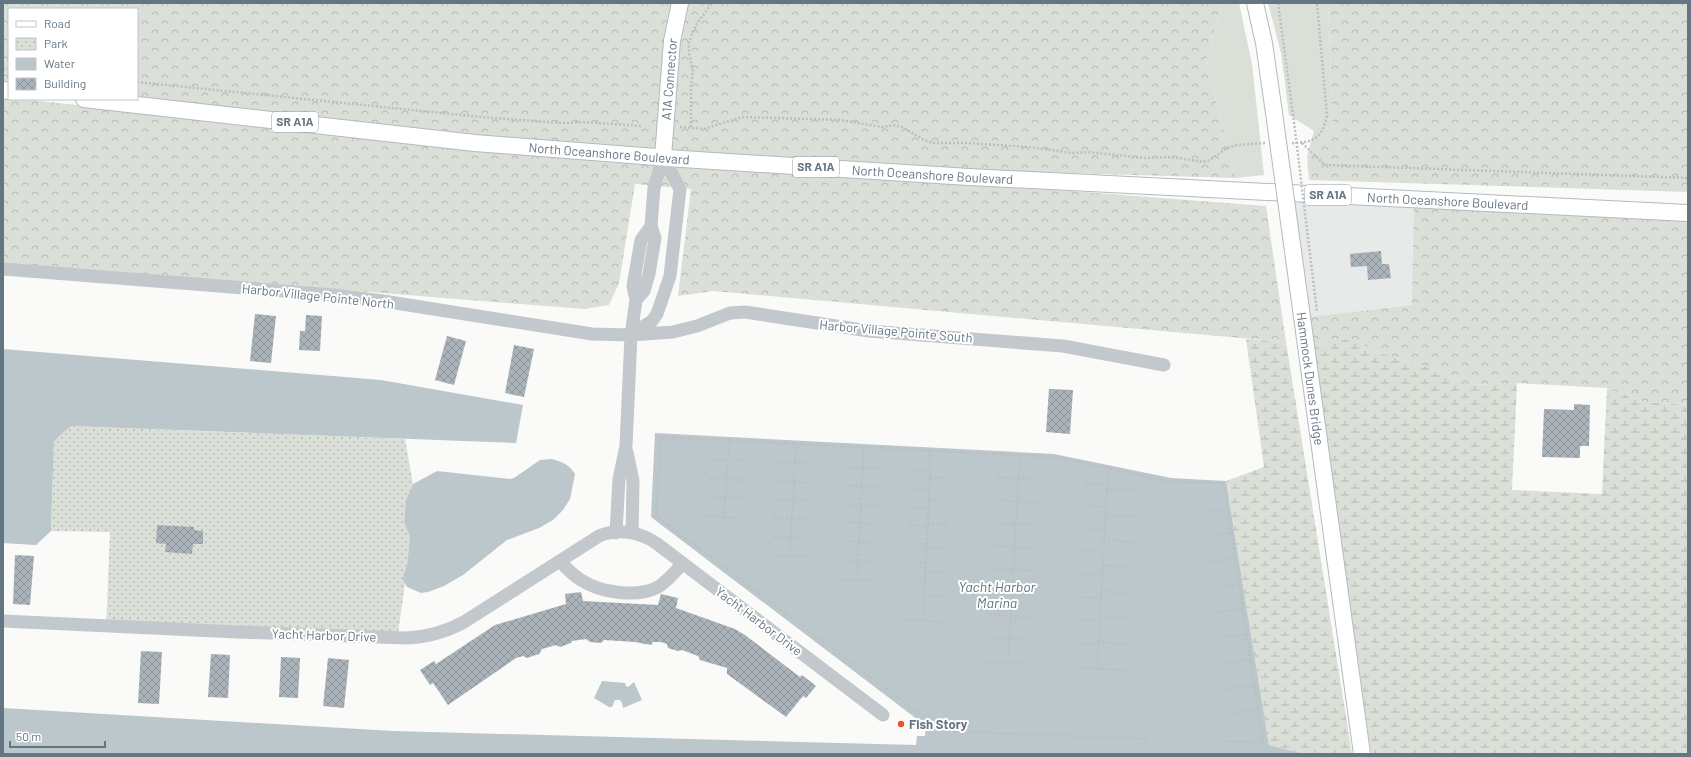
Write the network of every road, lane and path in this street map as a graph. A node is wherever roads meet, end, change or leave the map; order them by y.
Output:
1 (680, 3) edge
2 (712, 3) edge
3 (1255, 3) edge
4 (1278, 3) edge
5 (1317, 3) edge
6 (138, 82) edge
7 (93, 100) edge
8 (1294, 122) dead end
9 (641, 126) dead end
10 (680, 126) dead end
11 (691, 128) junction
12 (1266, 143) dead end
13 (1287, 143) dead end
14 (1302, 143) junction
15 (663, 157) junction
16 (1688, 178) edge
17 (1688, 212) edge
18 (653, 232) junction
19 (675, 239) junction
20 (3, 269) edge
21 (649, 274) junction
22 (670, 276) junction
23 (636, 300) junction
24 (631, 335) junction
25 (1164, 365) dead end
26 (729, 440) junction
27 (796, 443) junction
28 (626, 446) junction
29 (864, 446) junction
30 (931, 450) junction
31 (1020, 455) junction
32 (711, 460) dead end
33 (728, 460) junction
34 (746, 461) dead end
35 (778, 462) dead end
36 (795, 463) junction
37 (813, 464) dead end
38 (845, 467) dead end
39 (863, 468) junction
40 (1108, 468) junction
41 (880, 469) dead end
42 (913, 470) dead end
43 (930, 470) junction
44 (930, 477) junction
45 (998, 477) dead end
46 (951, 478) dead end
47 (710, 479) dead end
48 (1018, 479) junction
49 (726, 480) junction
50 (744, 480) dead end
51 (1039, 480) dead end
52 (778, 481) dead end
53 (794, 482) junction
54 (811, 483) dead end
55 (1086, 483) dead end
56 (1107, 484) junction
57 (844, 485) dead end
58 (862, 486) junction
59 (879, 487) dead end
60 (912, 488) dead end
61 (929, 489) junction
62 (1107, 489) junction
63 (1136, 490) dead end
64 (708, 497) dead end
65 (726, 497) junction
66 (743, 498) dead end
67 (776, 499) dead end
68 (793, 500) junction
69 (929, 500) junction
70 (996, 500) dead end
71 (811, 501) dead end
72 (950, 502) dead end
73 (1017, 502) junction
74 (1038, 503) dead end
75 (844, 504) dead end
76 (861, 505) junction
77 (878, 505) dead end
78 (1085, 506) dead end
79 (911, 507) dead end
80 (1106, 507) junction
81 (929, 508) junction
82 (1228, 508) junction
83 (1210, 511) dead end
84 (1105, 515) junction
85 (707, 516) dead end
86 (1135, 516) dead end
87 (724, 517) junction
88 (742, 518) dead end
89 (774, 518) dead end
90 (792, 519) junction
91 (809, 520) dead end
92 (842, 522) dead end
93 (860, 523) junction
94 (995, 523) dead end
95 (878, 524) dead end
96 (1016, 524) junction
97 (910, 525) dead end
98 (928, 525) junction
99 (948, 525) dead end
100 (1037, 525) dead end
101 (1084, 528) dead end
102 (1104, 529) junction
103 (616, 532) junction
104 (632, 533) junction
105 (1232, 533) junction
106 (774, 537) dead end
107 (791, 537) junction
108 (1205, 537) dead end
109 (808, 538) dead end
110 (1104, 540) junction
111 (842, 541) dead end
112 (859, 542) junction
113 (877, 542) dead end
114 (1134, 542) dead end
115 (909, 544) dead end
116 (927, 546) junction
117 (994, 546) dead end
118 (1014, 547) junction
119 (947, 548) dead end
120 (1035, 548) dead end
121 (1083, 551) dead end
122 (1103, 552) junction
123 (773, 556) dead end
124 (790, 557) junction
125 (808, 558) dead end
126 (1236, 558) junction
127 (841, 560) dead end
128 (858, 560) junction
129 (560, 561) junction
130 (876, 561) dead end
131 (1209, 562) dead end
132 (683, 563) junction
133 (908, 563) dead end
134 (926, 563) junction
135 (1102, 565) junction
136 (1132, 567) dead end
137 (993, 568) dead end
138 (1013, 570) junction
139 (1034, 571) dead end
140 (925, 572) junction
141 (945, 573) dead end
142 (1082, 574) dead end
143 (1102, 574) junction
144 (841, 579) dead end
145 (857, 580) junction
146 (874, 580) dead end
147 (907, 581) dead end
148 (925, 581) junction
149 (1240, 584) junction
150 (1212, 588) dead end
151 (1101, 591) junction
152 (991, 592) dead end
153 (1012, 593) junction
154 (1131, 593) dead end
155 (1033, 594) dead end
156 (924, 596) junction
157 (944, 596) dead end
158 (1080, 597) dead end
159 (1101, 598) junction
160 (906, 600) dead end
161 (924, 600) junction
162 (1244, 609) junction
163 (1216, 612) dead end
164 (990, 615) dead end
165 (1011, 616) junction
166 (1100, 616) junction
167 (1032, 617) dead end
168 (1130, 618) dead end
169 (905, 619) dead end
170 (923, 620) junction
171 (1078, 620) dead end
172 (3, 621) edge
173 (1099, 621) junction
174 (943, 622) dead end
175 (1247, 634) junction
176 (989, 638) dead end
177 (1219, 638) dead end
178 (1009, 639) junction
179 (1030, 640) dead end
180 (1077, 643) dead end
181 (1098, 643) junction
182 (1128, 644) dead end
183 (1251, 660) junction
184 (987, 662) dead end
185 (1008, 663) junction
186 (1223, 663) dead end
187 (1028, 664) dead end
188 (1077, 668) dead end
189 (1097, 669) junction
190 (1127, 670) dead end
191 (1255, 685) junction
192 (1227, 689) dead end
193 (1259, 710) junction
194 (1230, 713) dead end
195 (883, 715) dead end
196 (1146, 739) dead end
197 (1223, 741) dead end
198 (1362, 754) edge

1 - 15 main road, A1A Connector
2 - 11 path
3 - 198 main road, Hammock Dunes Bridge, bridge
4 - 8 path
5 - 14 path
6 - 9 path
7 - 15 main road, North Oceanshore Boulevard / SR A1A
10 - 11 path
11 - 12 path
13 - 14 path
14 - 16 path
15 - 17 main road, North Oceanshore Boulevard / SR A1A
15 - 18 street
15 - 19 street
18 - 19 street
18 - 21 street
18 - 23 street
19 - 22 street
20 - 24 street, Harbor Village Pointe North
21 - 22 street
21 - 23 street
22 - 24 street
23 - 24 street
24 - 25 street, Harbor Village Pointe South
24 - 28 street
26 - 27 path
26 - 33 path
26 - 196 path
27 - 29 path
27 - 36 path
28 - 103 street
28 - 104 street
29 - 30 path
29 - 39 path
30 - 31 path
30 - 43 path
31 - 40 path
31 - 48 path
32 - 33 path
33 - 34 path
33 - 49 path
35 - 36 path
36 - 37 path
36 - 53 path
38 - 39 path
39 - 41 path
39 - 58 path
40 - 56 path
40 - 82 path
42 - 43 path
43 - 44 path
44 - 46 path
44 - 61 path
45 - 48 path
47 - 49 path
48 - 51 path
48 - 73 path
49 - 50 path
49 - 65 path
52 - 53 path
53 - 54 path
53 - 68 path
55 - 56 path
56 - 62 path
57 - 58 path
58 - 59 path
58 - 76 path
60 - 61 path
61 - 69 path
62 - 63 path
62 - 80 path
64 - 65 path
65 - 66 path
65 - 87 path
67 - 68 path
68 - 71 path
68 - 90 path
69 - 72 path
69 - 81 path
70 - 73 path
73 - 74 path
73 - 96 path
75 - 76 path
76 - 77 path
76 - 93 path
78 - 80 path
79 - 81 path
80 - 84 path
81 - 98 path
82 - 83 path
82 - 105 path
84 - 86 path
84 - 102 path
85 - 87 path
87 - 88 path
89 - 90 path
90 - 91 path
90 - 107 path
92 - 93 path
93 - 95 path
93 - 112 path
94 - 96 path
96 - 100 path
96 - 118 path
97 - 98 path
98 - 99 path
98 - 116 path
101 - 102 path
102 - 110 path
103 - 104 street, Yacht Harbor Drive
103 - 129 street, Yacht Harbor Drive
104 - 132 street, Yacht Harbor Drive
105 - 108 path
105 - 126 path
106 - 107 path
107 - 109 path
107 - 124 path
110 - 114 path
110 - 122 path
111 - 112 path
112 - 113 path
112 - 128 path
115 - 116 path
116 - 119 path
116 - 134 path
117 - 118 path
118 - 120 path
118 - 138 path
121 - 122 path
122 - 135 path
123 - 124 path
124 - 125 path
126 - 131 path
126 - 149 path
127 - 128 path
128 - 130 path
128 - 145 path
129 - 132 street
129 - 172 street, Yacht Harbor Drive
132 - 195 street, Yacht Harbor Drive
133 - 134 path
134 - 140 path
135 - 136 path
135 - 143 path
137 - 138 path
138 - 139 path
138 - 153 path
140 - 141 path
140 - 148 path
142 - 143 path
143 - 151 path
144 - 145 path
145 - 146 path
147 - 148 path
148 - 156 path
149 - 150 path
149 - 162 path
151 - 154 path
151 - 159 path
152 - 153 path
153 - 155 path
153 - 165 path
156 - 157 path
156 - 161 path
158 - 159 path
159 - 166 path
160 - 161 path
161 - 170 path
162 - 163 path
162 - 175 path
164 - 165 path
165 - 167 path
165 - 178 path
166 - 168 path
166 - 173 path
169 - 170 path
170 - 174 path
171 - 173 path
173 - 181 path
175 - 177 path
175 - 183 path
176 - 178 path
178 - 179 path
178 - 185 path
180 - 181 path
181 - 182 path
181 - 189 path
183 - 186 path
183 - 191 path
184 - 185 path
185 - 187 path
188 - 189 path
189 - 190 path
191 - 192 path
191 - 193 path
193 - 194 path
193 - 197 path

